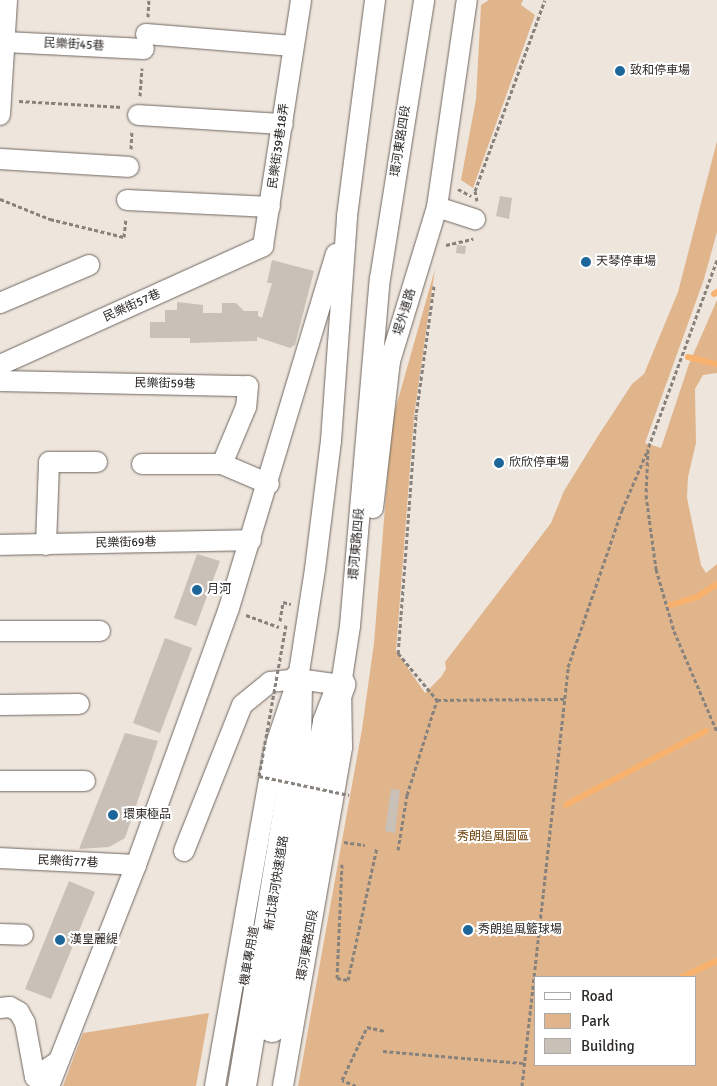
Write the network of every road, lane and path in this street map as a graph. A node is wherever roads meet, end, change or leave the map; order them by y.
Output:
1 (7, 0) edge
2 (301, 0) edge
3 (375, 0) edge
4 (424, 0) edge
5 (467, 0) edge
6 (545, 0) edge
7 (5, 42) junction
8 (293, 46) junction
9 (0, 108) edge
10 (134, 111) joint
11 (283, 124) junction
12 (0, 160) edge
13 (129, 167) dead end
14 (0, 199) edge
15 (127, 200) dead end
16 (270, 207) junction
17 (437, 207) junction
18 (347, 216) junction
19 (476, 218) junction
20 (124, 237) dead end
21 (263, 246) joint
22 (443, 247) dead end
23 (717, 260) edge
24 (89, 265) dead end
25 (435, 284) dead end
26 (0, 303) edge
27 (0, 365) edge
28 (0, 381) edge
29 (648, 449) junction
30 (97, 462) dead end
31 (142, 464) dead end
32 (222, 464) junction
33 (269, 484) junction
34 (251, 540) junction
35 (0, 545) edge
36 (46, 545) junction
37 (289, 610) dead end
38 (243, 614) dead end
39 (288, 617) dead end
40 (280, 621) dead end
41 (350, 626) junction
42 (279, 627) dead end
43 (0, 631) edge
44 (100, 631) dead end
45 (298, 679) junction
46 (341, 685) junction
47 (564, 699) junction
48 (437, 700) junction
49 (78, 704) dead end
50 (0, 705) edge
51 (717, 732) edge
52 (0, 781) edge
53 (85, 781) dead end
54 (349, 795) dead end
55 (339, 841) dead end
56 (365, 845) dead end
57 (377, 847) dead end
58 (398, 850) dead end
59 (184, 851) dead end
60 (0, 858) edge
61 (334, 862) dead end
62 (136, 865) junction
63 (0, 934) edge
64 (23, 935) dead end
65 (0, 1008) edge
66 (385, 1031) dead end
67 (382, 1051) dead end
68 (524, 1063) junction
69 (41, 1081) edge
70 (215, 1086) edge
71 (227, 1086) edge
72 (242, 1086) edge
73 (261, 1086) edge
74 (271, 1086) edge
75 (283, 1086) edge
76 (356, 1086) edge
77 (522, 1086) edge

1 - 7 street
2 - 8 street, 民樂街39巷18弄
3 - 18 street
4 - 41 street, 環河東路四段
5 - 17 street, 堤外道路
6 - 19 path
7 - 8 street, 民樂街45巷
7 - 9 street
8 - 11 street, 民樂街39巷18弄
9 - 10 path
10 - 11 street
11 - 16 street, 民樂街39巷18弄
12 - 13 street
14 - 20 path
15 - 16 street
16 - 21 street, 民樂街39巷18弄
17 - 19 street
17 - 41 street, 堤外道路
18 - 33 street
18 - 45 street
19 - 22 path
21 - 27 street, 民樂街57巷
23 - 29 path
24 - 26 street
25 - 48 path
28 - 32 street, 民樂街59巷
29 - 47 path
29 - 51 path
30 - 36 street
31 - 32 street
32 - 33 street
33 - 34 street
34 - 36 street, 民樂街69巷
34 - 62 street
35 - 36 street, 民樂街69巷
37 - 40 path
38 - 42 path
39 - 54 path, bridge
41 - 46 street, 環河東路四段
43 - 44 street
45 - 46 street
45 - 59 street
45 - 70 street
45 - 71 street, 機車專用道
45 - 72 highway, 新北環河快速道路
46 - 73 highway, 新北環河快速道路
46 - 74 street
46 - 75 street, 環河東路四段
47 - 48 path
47 - 68 path
48 - 58 path
49 - 50 street
52 - 53 street
55 - 56 path
57 - 61 path
60 - 62 street, 民樂街77巷
62 - 69 street
63 - 64 street
65 - 69 street
66 - 76 path
67 - 68 path
68 - 77 path

